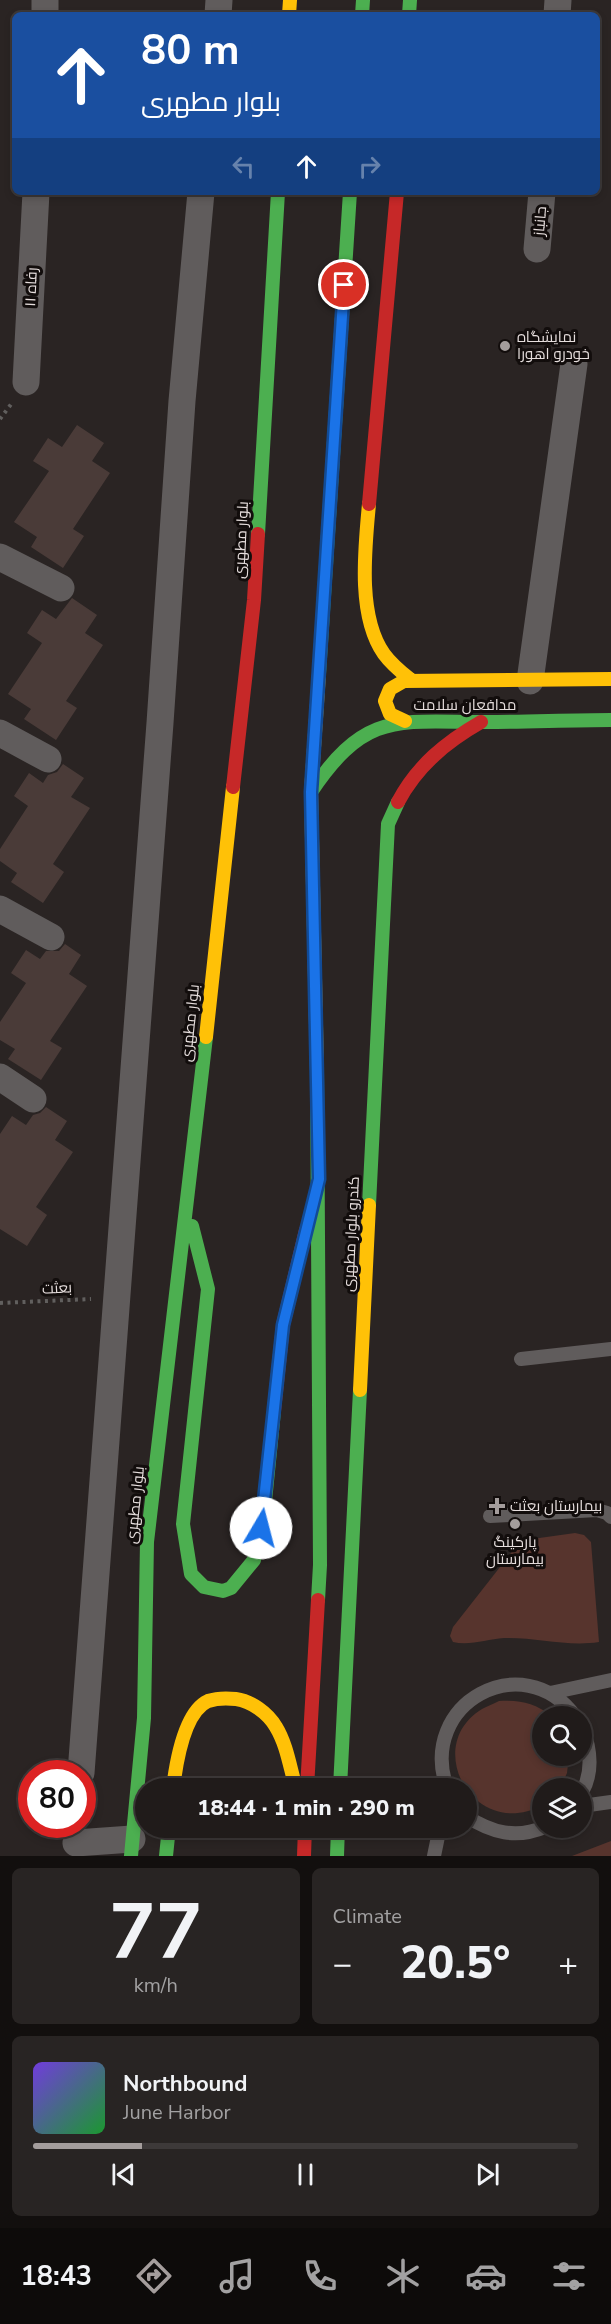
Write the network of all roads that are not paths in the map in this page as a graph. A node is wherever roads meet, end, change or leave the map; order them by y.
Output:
1 (36, 195) edge
2 (201, 195) edge
3 (278, 195) edge
4 (350, 195) edge
5 (397, 195) edge
6 (542, 195) edge
7 (537, 249) dead end
8 (574, 364) dead end
9 (26, 382) dead end
10 (0, 557) edge
11 (61, 588) dead end
12 (611, 679) edge
13 (411, 680) junction
14 (530, 681) junction
15 (611, 720) edge
16 (405, 721) junction
17 (481, 722) junction
18 (0, 733) edge
19 (48, 759) dead end
20 (311, 792) junction
21 (0, 909) edge
22 (51, 936) dead end
23 (0, 1077) edge
24 (33, 1099) dead end
25 (319, 1179) junction
26 (187, 1203) junction
27 (611, 1349) edge
28 (520, 1359) dead end
29 (490, 1515) dead end
30 (611, 1517) edge
31 (611, 1680) edge
32 (550, 1693) junction
33 (568, 1706) edge
34 (82, 1760) edge
35 (174, 1778) edge
36 (293, 1778) edge
37 (308, 1778) edge
38 (340, 1778) edge
39 (444, 1778) edge
40 (611, 1802) edge
41 (592, 1805) edge
42 (477, 1823) edge
43 (532, 1832) edge
44 (168, 1838) edge
45 (305, 1838) edge
46 (338, 1838) edge
47 (438, 1838) edge
48 (76, 1841) edge
49 (131, 1847) edge
50 (166, 1856) edge
51 (304, 1856) edge
52 (337, 1856) edge
53 (434, 1856) edge

1 - 9 street, رفاه ۱۱
2 - 34 street
3 - 26 main road, بلوار مطهری
4 - 20 main road
5 - 13 main road
6 - 7 street, جانباز
8 - 14 street
10 - 11 street
12 - 14 main road, مدافعان سلامت
13 - 14 main road, مدافعان سلامت
13 - 16 main road
15 - 17 main road, مدافعان سلامت
16 - 17 main road, مدافعان سلامت
16 - 20 main road, مدافعان سلامت
17 - 38 main road, کندرو بلوار مطهری
18 - 19 street
20 - 25 main road
21 - 22 street
23 - 24 street
25 - 26 main road
25 - 37 main road
26 - 49 main road, بلوار مطهری
27 - 28 lane
29 - 30 lane
31 - 32 lane
32 - 33 lane
32 - 39 lane
35 - 36 main road
40 - 41 lane
42 - 43 lane
44 - 50 main road
45 - 51 main road
46 - 52 main road
47 - 53 lane
48 - 49 street

